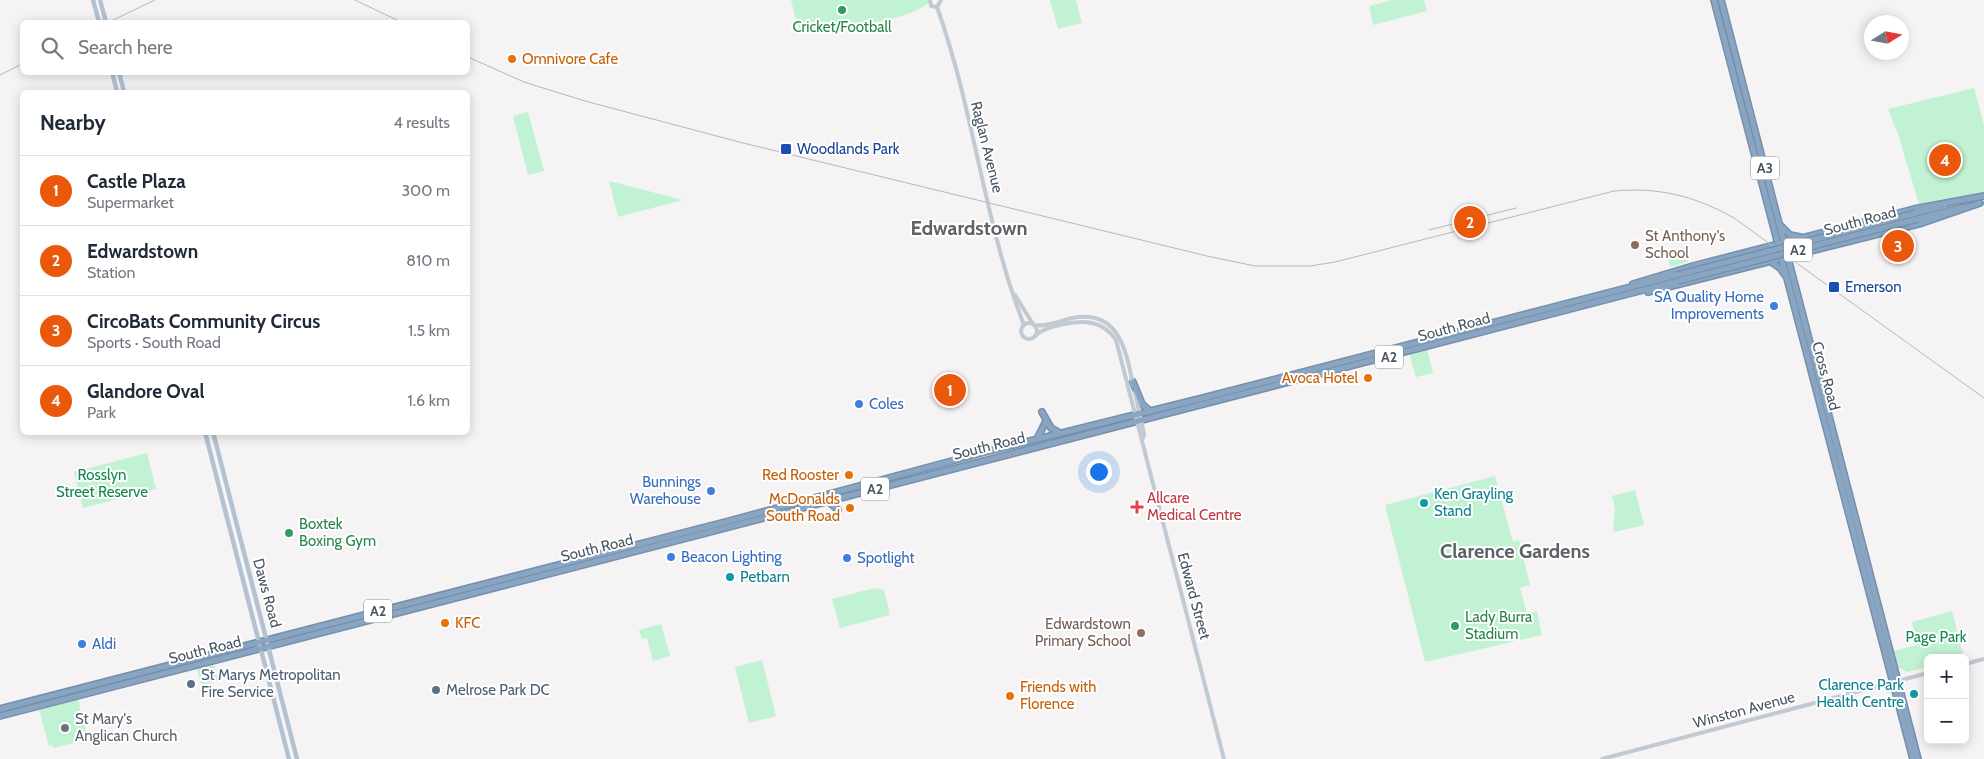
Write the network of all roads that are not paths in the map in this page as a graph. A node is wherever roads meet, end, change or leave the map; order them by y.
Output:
1 (94, 0) edge
2 (100, 0) edge
3 (930, 0) edge
4 (941, 0) edge
5 (1714, 0) edge
6 (1721, 0) edge
7 (937, 7) junction
8 (99, 20) edge
9 (105, 20) edge
10 (113, 75) edge
11 (120, 75) edge
12 (116, 90) edge
13 (124, 90) edge
14 (1984, 196) edge
15 (1982, 202) edge
16 (1917, 216) junction
17 (1779, 222) junction
18 (1803, 238) junction
19 (1781, 243) junction
20 (1761, 249) junction
21 (1806, 253) junction
22 (1785, 258) junction
23 (1768, 263) junction
24 (1678, 278) junction
25 (1788, 280) junction
26 (1619, 290) junction
27 (1013, 294) junction
28 (1608, 300) junction
29 (1034, 324) junction
30 (1024, 325) junction
31 (1037, 334) junction
32 (1804, 341) junction
33 (1811, 346) junction
34 (1133, 382) junction
35 (1150, 411) junction
36 (1828, 411) junction
37 (1042, 412) dead end
38 (1138, 414) junction
39 (1824, 417) junction
40 (1139, 421) junction
41 (1045, 423) dead end
42 (1060, 433) junction
43 (206, 435) edge
44 (213, 435) edge
45 (1037, 439) junction
46 (828, 501) junction
47 (838, 510) dead end
48 (1852, 517) junction
49 (1863, 570) junction
50 (1869, 573) junction
51 (1868, 580) junction
52 (263, 627) junction
53 (276, 639) junction
54 (268, 644) junction
55 (261, 646) junction
56 (254, 650) junction
57 (1984, 659) edge
58 (265, 661) junction
59 (1969, 663) edge
60 (1924, 674) edge
61 (1895, 682) junction
62 (0, 709) edge
63 (0, 716) edge
64 (1911, 743) junction
65 (289, 759) edge
66 (297, 759) edge
67 (1224, 759) edge
68 (1602, 759) edge
69 (1913, 759) edge
70 (1918, 759) edge

1 - 8 main road
2 - 9 main road
3 - 7 street
4 - 7 street
5 - 19 highway, Cross Road / A3
6 - 17 highway, Cross Road / A3
7 - 27 street, Raglan Avenue
10 - 12 main road
11 - 13 main road
14 - 16 highway, South Road / A2
14 - 18 highway
15 - 16 highway, South Road / A2
15 - 21 highway
16 - 24 highway, South Road / A2, bridge
17 - 18 highway
17 - 19 highway, Cross Road / A3
18 - 19 highway
18 - 21 highway
19 - 20 highway
19 - 22 highway, Cross Road / A3
20 - 23 highway
20 - 26 highway
21 - 22 highway
22 - 23 highway
22 - 25 highway, Cross Road / A3
22 - 33 highway, Cross Road / A3
23 - 25 highway
23 - 28 highway
24 - 26 highway, South Road / A2
24 - 28 highway, South Road / A2
25 - 32 highway, Cross Road / A3
26 - 35 highway, South Road / A2
27 - 29 street, Raglan Avenue
27 - 30 street, Raglan Avenue
28 - 40 highway, South Road / A2
29 - 30 street
29 - 31 street
29 - 34 street
30 - 31 street
31 - 38 street
32 - 33 highway
32 - 39 highway, Cross Road / A3
33 - 36 highway, Cross Road / A3
34 - 35 highway
34 - 38 street
35 - 38 highway, South Road / A2
36 - 39 highway
36 - 48 highway, Cross Road / A3
37 - 42 highway
38 - 40 street, Edward Street
38 - 42 highway, South Road / A2
39 - 48 highway, Cross Road / A3
40 - 46 highway, South Road / A2
40 - 67 street, Edward Street
41 - 45 highway
42 - 45 highway, South Road / A2
43 - 55 main road, Daws Road
44 - 52 main road, Daws Road
45 - 53 highway, South Road / A2
46 - 47 highway
46 - 54 highway, South Road / A2
48 - 49 highway, Cross Road / A3
48 - 50 highway, Cross Road / A3
49 - 50 highway
49 - 51 highway, Cross Road / A3
50 - 51 highway
51 - 61 highway, Cross Road / A3
52 - 53 main road
52 - 54 main road, Daws Road
53 - 54 highway, South Road / A2
54 - 55 highway, South Road / A2
54 - 66 main road, Daws Road
55 - 56 highway, South Road / A2
55 - 58 main road, Daws Road
55 - 62 highway, South Road / A2
56 - 58 main road
56 - 63 highway, South Road / A2
57 - 59 street
58 - 65 main road, Daws Road
60 - 61 street, Winston Avenue
61 - 64 highway, Cross Road / A3
61 - 68 street, Winston Avenue
64 - 69 highway, Cross Road / A3
64 - 70 highway, Cross Road / A3

